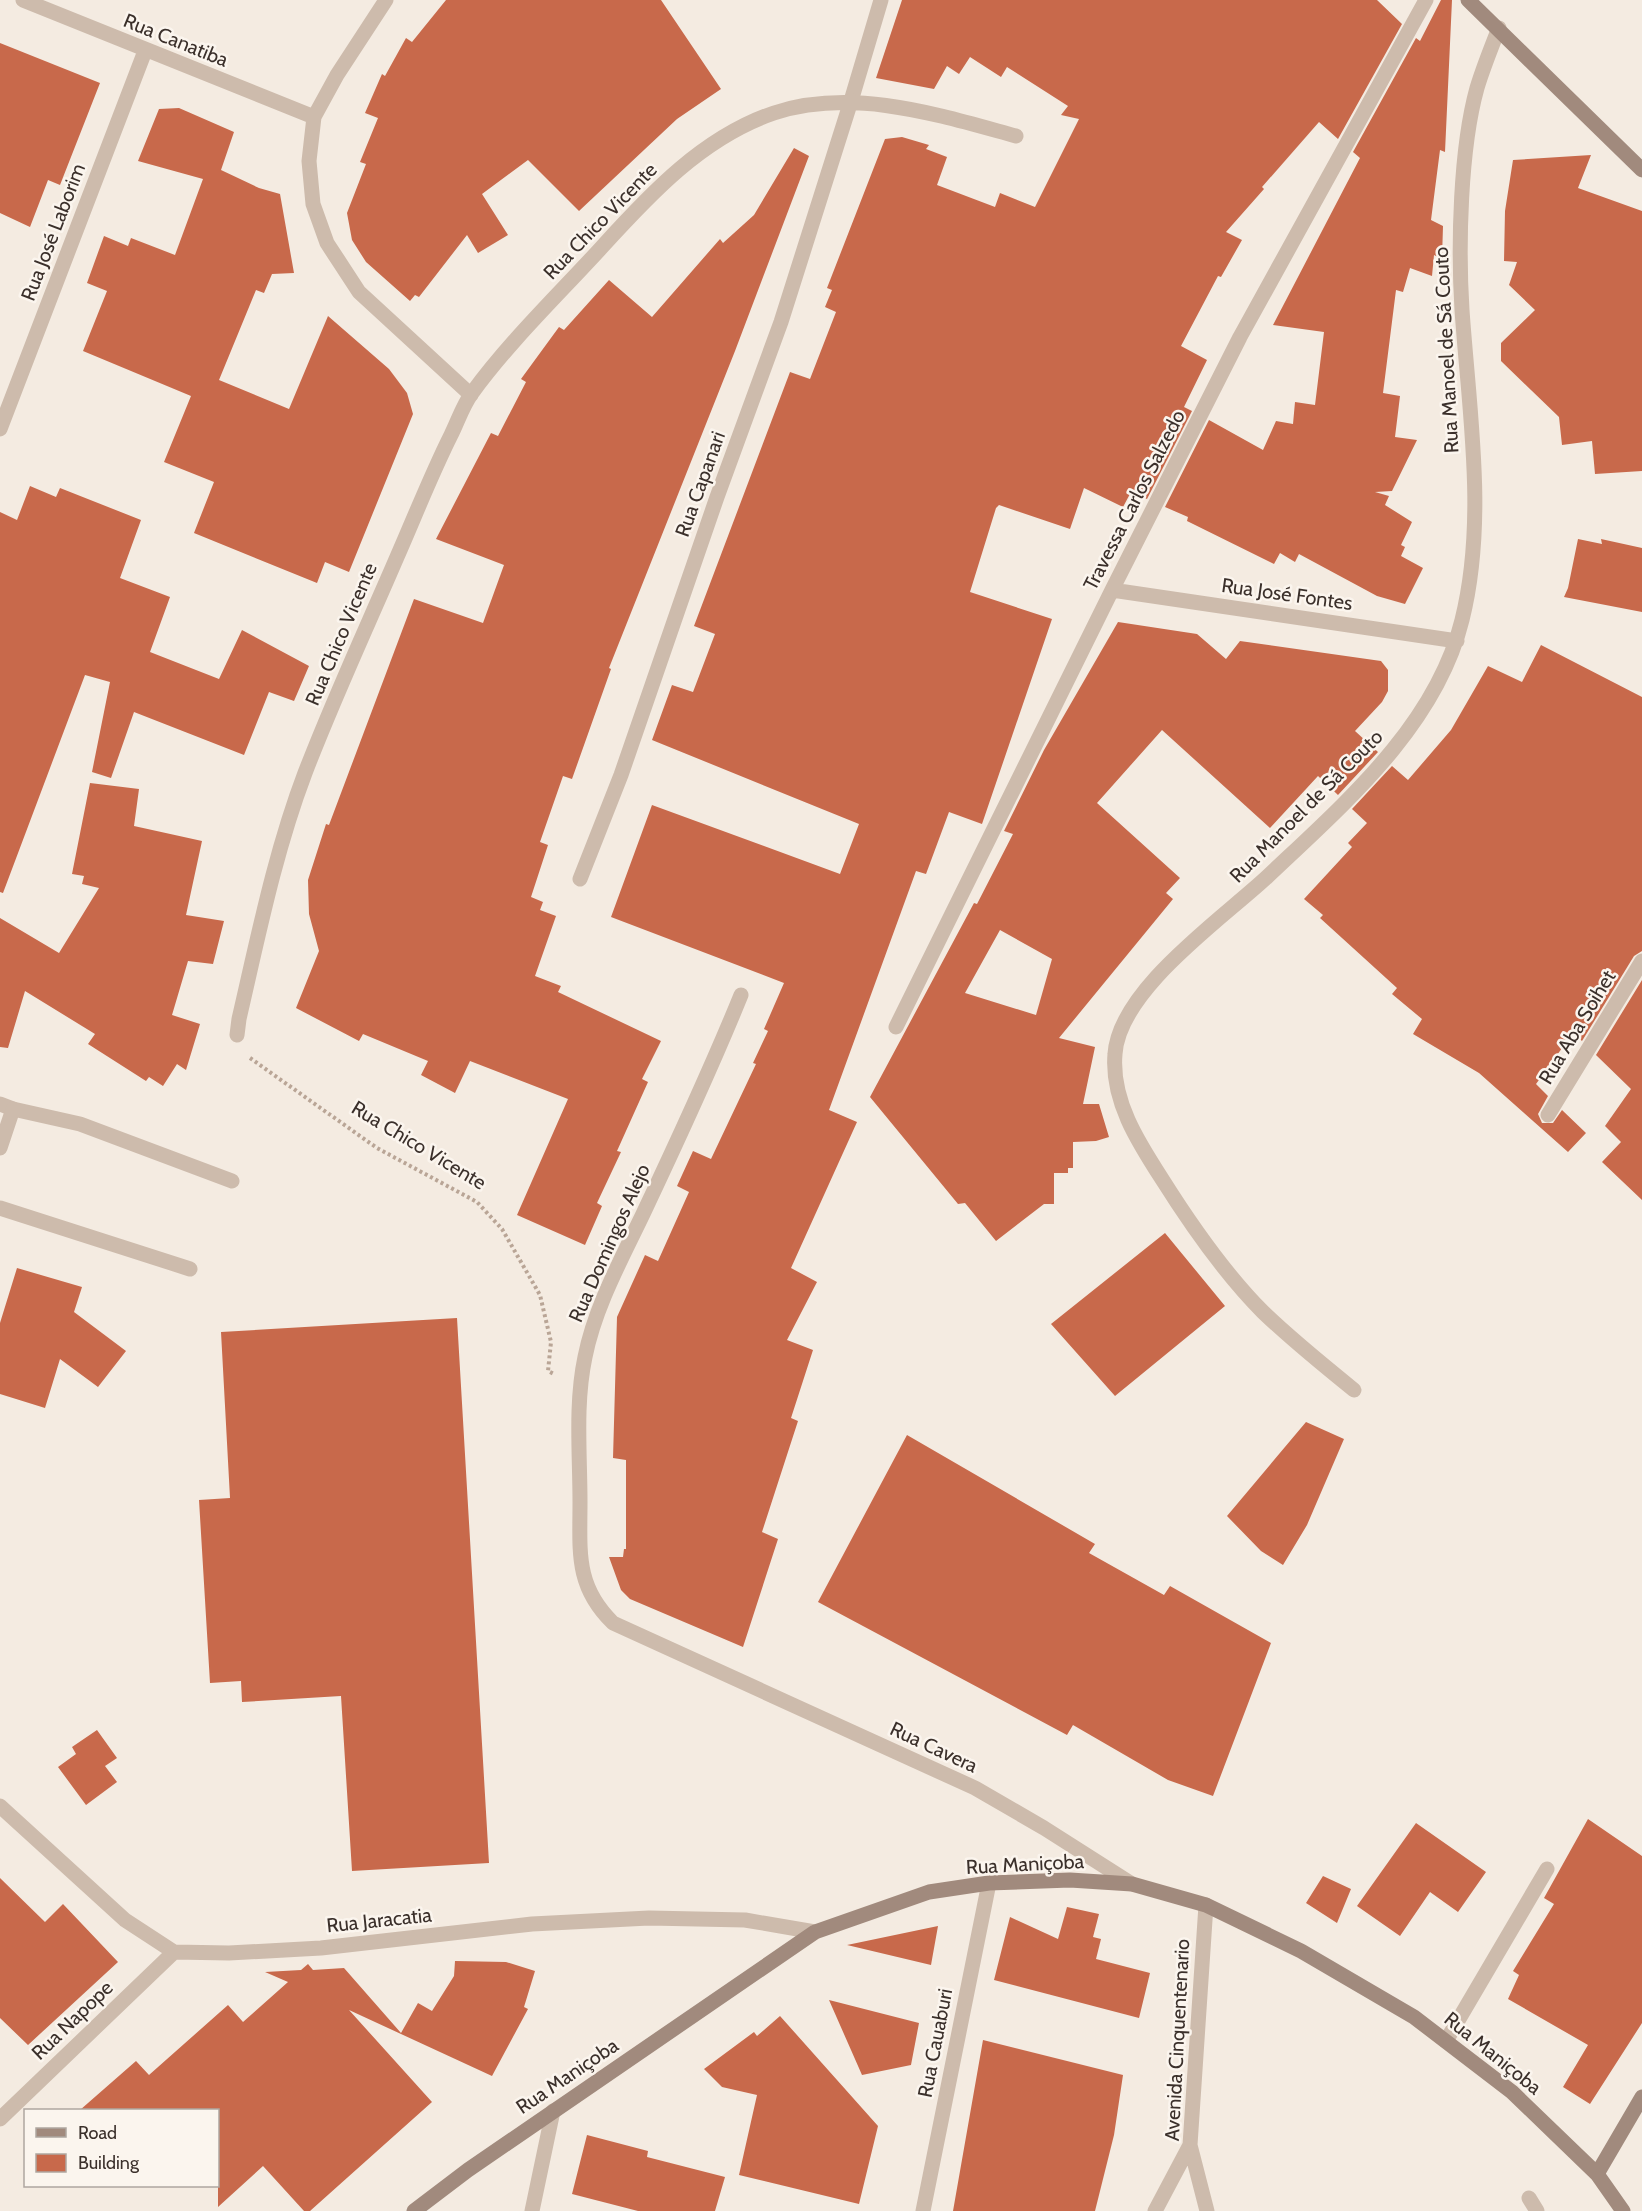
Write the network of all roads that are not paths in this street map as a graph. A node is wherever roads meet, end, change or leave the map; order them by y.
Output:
1 (23, 0) edge
2 (386, 0) edge
3 (881, 0) edge
4 (1426, 0) edge
5 (1468, 0) edge
6 (1499, 28) junction
7 (145, 51) junction
8 (851, 101) junction
9 (314, 117) junction
10 (1016, 136) dead end
11 (1642, 170) edge
12 (471, 395) junction
13 (0, 429) edge
14 (1112, 590) junction
15 (1457, 641) junction
16 (580, 879) dead end
17 (1642, 961) edge
18 (741, 995) dead end
19 (896, 1027) dead end
20 (237, 1035) road end
21 (7, 1106) edge
22 (1548, 1115) dead end
23 (0, 1148) edge
24 (232, 1181) dead end
25 (0, 1208) edge
26 (190, 1269) dead end
27 (1354, 1390) dead end
28 (708, 1667) joint
29 (0, 1806) edge
30 (1547, 1869) dead end
31 (988, 1883) junction
32 (1131, 1884) junction
33 (1206, 1905) junction
34 (815, 1932) junction
35 (174, 1952) junction
36 (1446, 2041) junction
37 (1642, 2097) edge
38 (553, 2111) junction
39 (0, 2119) edge
40 (1190, 2145) junction
41 (1597, 2174) junction
42 (1529, 2198) dead end
43 (414, 2211) edge
44 (532, 2211) edge
45 (923, 2211) edge
46 (1155, 2211) edge
47 (1207, 2211) edge
48 (1537, 2211) edge
49 (1623, 2211) edge

1 - 7 street, Rua Canatiba
2 - 9 street
3 - 8 street, Rua Capanari
4 - 14 street, Travessa Carlos Salzedo
5 - 6 street
6 - 11 street
6 - 15 street, Rua Manoel de Sá Couto
7 - 9 street, Rua Canatiba
7 - 13 street, Rua José Laborim
8 - 10 street, Rua Chico Vicente
8 - 12 street, Rua Chico Vicente
8 - 16 street, Rua Capanari
9 - 12 street
12 - 20 street, Rua Chico Vicente
14 - 15 street, Rua José Fontes
14 - 19 street, Travessa Carlos Salzedo
15 - 27 street, Rua Manoel de Sá Couto
17 - 22 street, Rua Aba Soihet
18 - 28 street, Rua Domingos Alejo
21 - 23 street
21 - 24 street
25 - 26 street
28 - 32 street, Rua Cavera
29 - 35 street
30 - 36 street
31 - 32 street, Rua Maniçoba
31 - 34 street, Rua Maniçoba
31 - 45 street, Rua Cauaburi
32 - 33 street, Rua Maniçoba
33 - 36 street, Rua Maniçoba
33 - 40 street, Avenida Cinquentenario
34 - 35 street, Rua Jaracatia
34 - 38 street, Rua Maniçoba
35 - 39 street, Rua Napope
36 - 41 street, Rua Maniçoba
37 - 41 street
38 - 43 street, Rua Maniçoba
38 - 44 street
40 - 46 street
40 - 47 street, Avenida Cinquentenario
41 - 49 street, Rua Maniçoba
42 - 48 street

